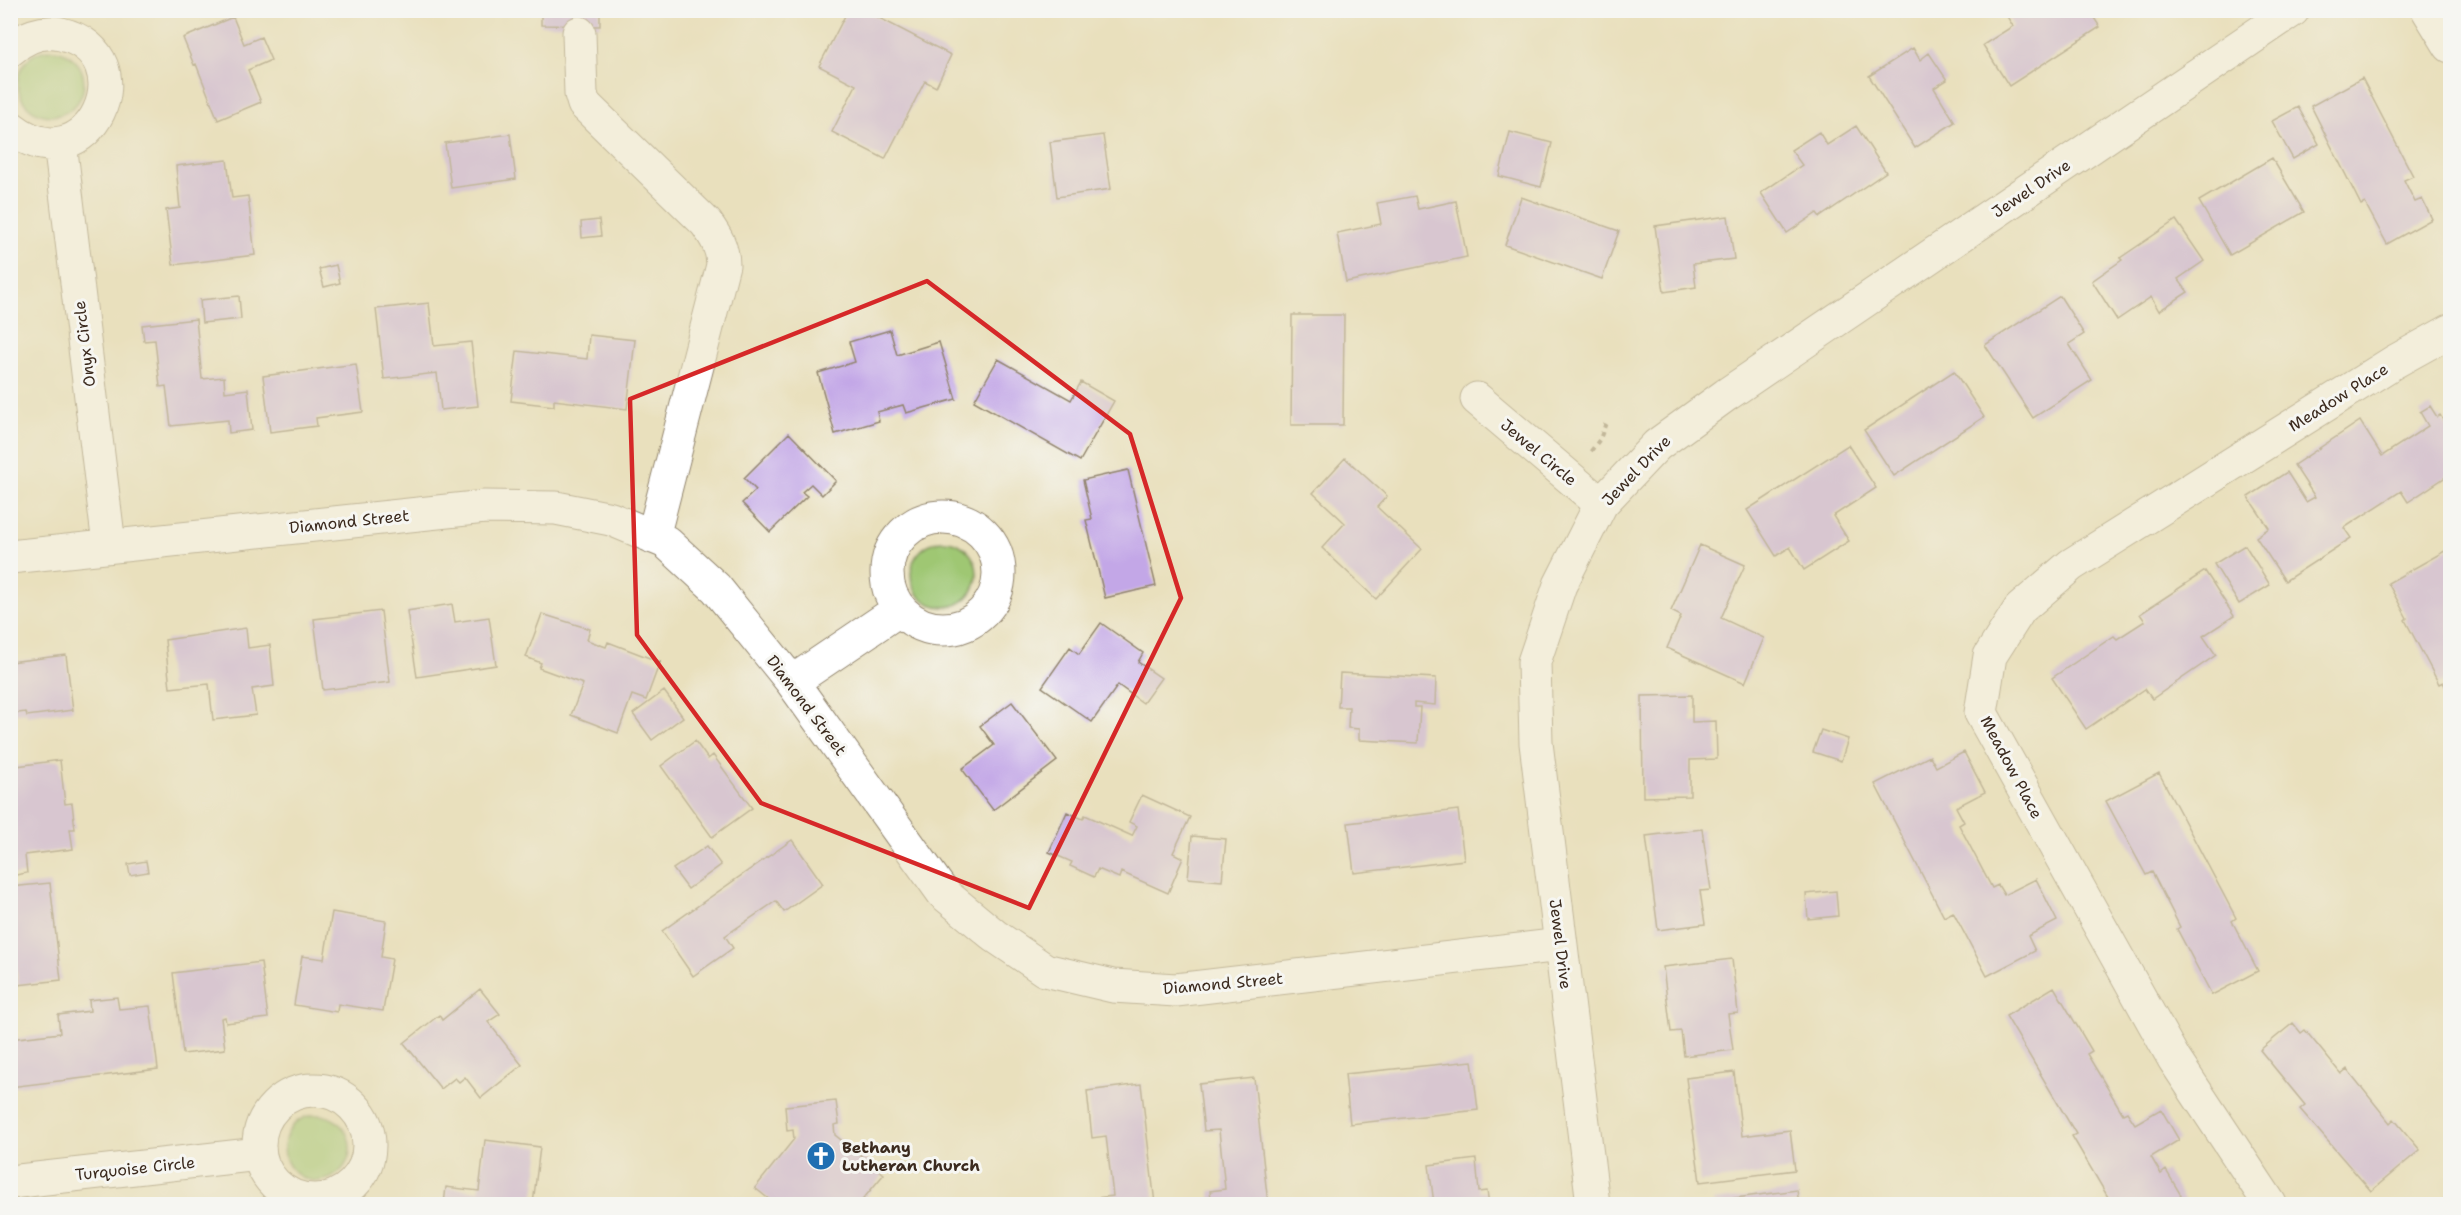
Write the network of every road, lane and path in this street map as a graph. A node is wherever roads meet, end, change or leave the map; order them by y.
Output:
1 (2293, 10) edge
2 (2428, 10) edge
3 (579, 33) dead end
4 (2451, 46) edge
5 (10, 50) edge
6 (10, 127) edge
7 (60, 143) junction
8 (2451, 332) edge
9 (1477, 399) dead end
10 (1601, 504) junction
11 (653, 537) junction
12 (109, 545) junction
13 (10, 557) edge
14 (900, 609) dead end
15 (792, 682) junction
16 (1561, 945) junction
17 (260, 1154) dead end
18 (10, 1182) edge
19 (1593, 1204) edge
20 (2270, 1204) edge

1 - 10 street, Jewel Drive
2 - 4 street
3 - 11 street
5 - 7 street
6 - 7 street
7 - 12 street, Onyx Circle
8 - 20 street, Meadow Place
9 - 10 street, Jewel Circle
10 - 16 street, Jewel Drive
11 - 12 street, Diamond Street
11 - 15 street, Diamond Street
12 - 13 street, Diamond Street
14 - 15 street
15 - 16 street, Diamond Street
16 - 19 street, Jewel Drive
17 - 18 street, Turquoise Circle

